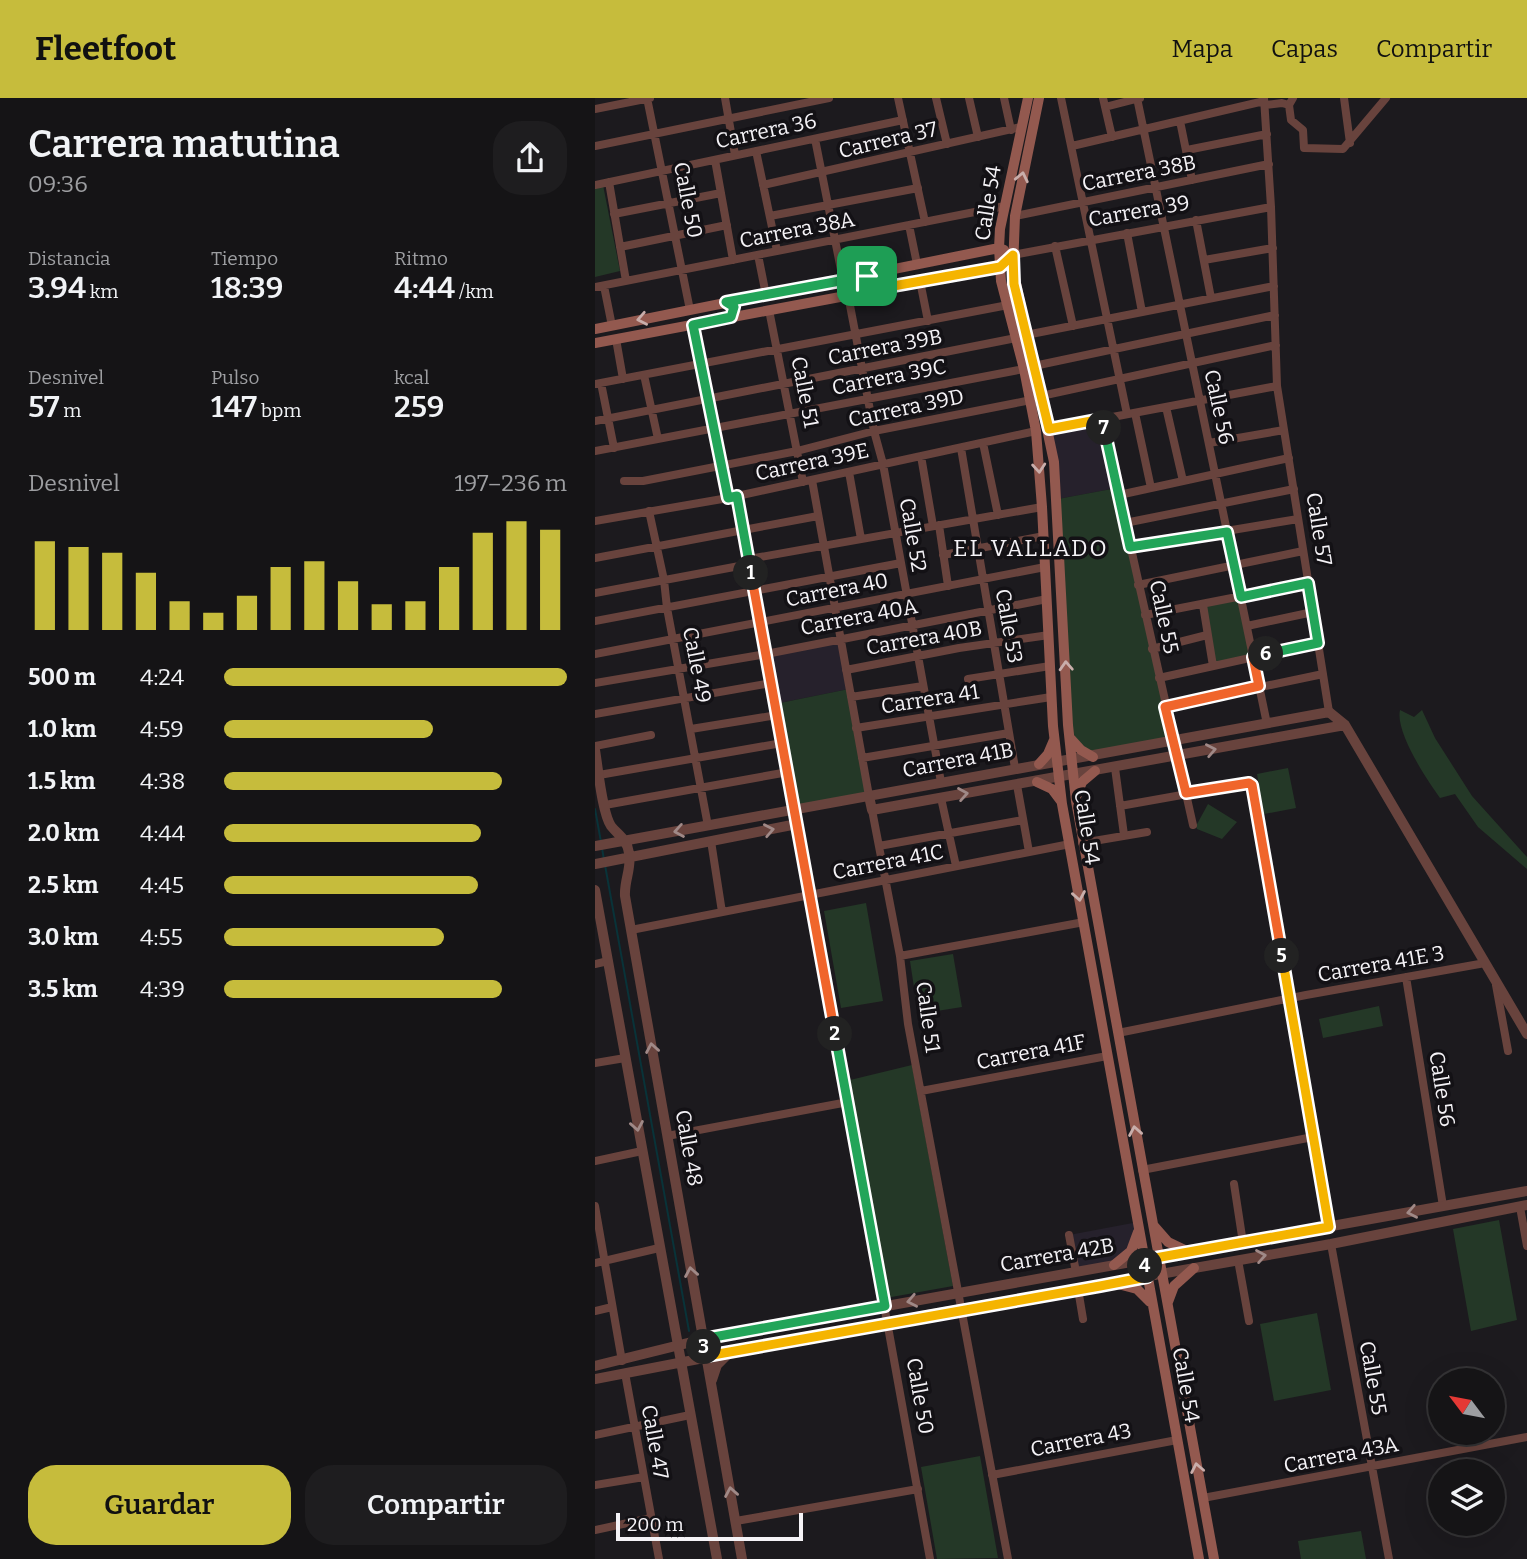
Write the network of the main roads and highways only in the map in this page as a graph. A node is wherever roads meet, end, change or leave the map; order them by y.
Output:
1 (1028, 98) edge
2 (1039, 98) edge
3 (1000, 229) junction
4 (999, 248) junction
5 (983, 251) junction
6 (1013, 255) junction
7 (1000, 267) junction
8 (982, 269) junction
9 (888, 271) junction
10 (864, 275) junction
11 (1001, 281) junction
12 (891, 286) junction
13 (865, 291) junction
14 (749, 298) junction
15 (726, 302) junction
16 (750, 313) junction
17 (728, 317) junction
18 (595, 329) edge
19 (1021, 337) junction
20 (595, 344) edge
21 (1036, 398) junction
22 (1053, 726) junction
23 (1069, 730) junction
24 (1054, 740) junction
25 (1093, 757) road end
26 (1039, 764) road end
27 (1095, 771) road end
28 (1037, 782) road end
29 (1076, 801) junction
30 (1062, 804) junction
31 (1138, 1222) junction
32 (1151, 1222) junction
33 (1191, 1253) road end
34 (1114, 1265) road end
35 (1194, 1268) road end
36 (1114, 1283) road end
37 (1153, 1309) junction
38 (1169, 1319) junction
39 (1199, 1559) edge
40 (1214, 1559) edge

1 - 3 main road, Calle 54
6 -> 2 main road, Calle 54
3 - 4 main road, Calle 54
3 - 5 main road
4 - 5 main road
4 - 6 main road
4 - 7 main road, Calle 54
5 - 9 main road
6 - 7 main road
6 - 19 main road, Calle 54
7 - 8 main road
7 - 11 main road, Calle 54
8 - 11 main road
8 - 12 main road
9 - 10 main road
9 - 12 main road
10 - 13 main road
10 - 14 main road
11 - 19 main road, Calle 54
12 - 13 main road
13 - 16 main road
14 - 15 main road
14 - 16 main road
15 - 17 main road
15 -> 18 main road
16 - 17 main road
17 - 20 main road
19 - 21 main road, Calle 54
21 -> 22 main road, Calle 54
23 -> 21 main road, Calle 54
22 - 23 main road
22 - 24 main road, Calle 54
23 - 25 main road
23 - 29 main road, Calle 54
24 - 26 main road
24 - 30 main road, Calle 54
27 - 29 main road
28 - 30 main road
32 -> 29 main road, Calle 54
30 -> 31 main road, Calle 54
31 - 34 main road
31 - 37 main road, Calle 54
32 - 33 main road
32 - 38 main road, Calle 54
35 - 38 main road
36 - 37 main road
37 - 39 main road, Calle 54
40 -> 38 main road, Calle 54

